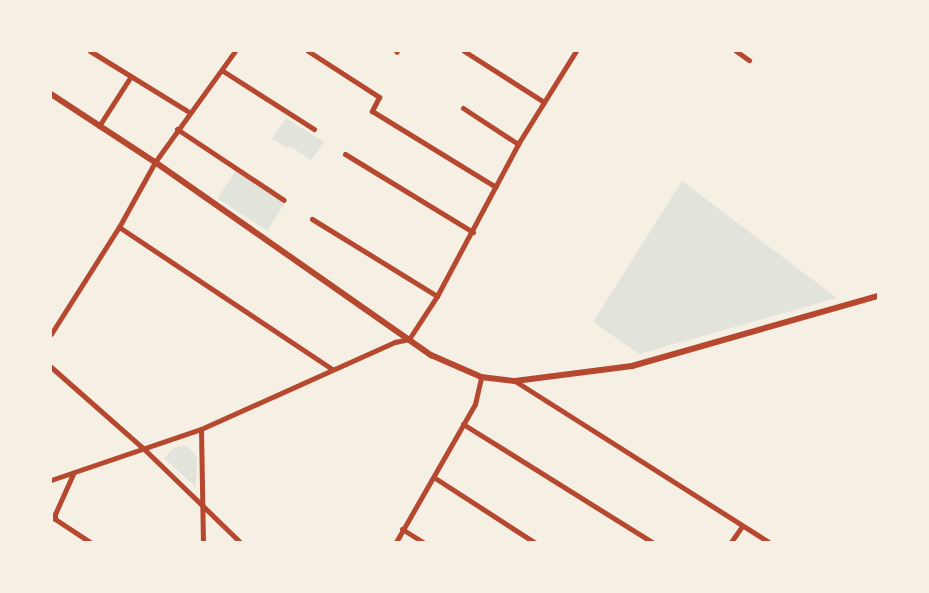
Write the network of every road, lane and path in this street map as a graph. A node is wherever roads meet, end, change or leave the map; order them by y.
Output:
1 (90, 51) edge
2 (235, 51) edge
3 (308, 51) edge
4 (464, 51) edge
5 (576, 51) edge
6 (736, 51) edge
7 (749, 60) dead end
8 (223, 71) junction
9 (131, 76) junction
10 (51, 94) edge
11 (544, 102) junction
12 (463, 108) dead end
13 (189, 112) junction
14 (99, 126) junction
15 (177, 129) junction
16 (314, 129) dead end
17 (518, 144) junction
18 (345, 154) dead end
19 (155, 162) junction
20 (496, 187) junction
21 (284, 200) dead end
22 (312, 219) dead end
23 (119, 227) junction
24 (473, 232) junction
25 (437, 296) junction
26 (878, 296) edge
27 (51, 334) edge
28 (409, 339) junction
29 (51, 367) edge
30 (332, 369) junction
31 (481, 377) junction
32 (515, 381) junction
33 (463, 424) junction
34 (201, 429) junction
35 (143, 448) junction
36 (73, 474) junction
37 (435, 478) junction
38 (51, 480) edge
39 (202, 504) junction
40 (742, 526) junction
41 (402, 529) junction
42 (90, 542) edge
43 (203, 542) edge
44 (240, 542) edge
45 (396, 542) edge
46 (423, 542) edge
47 (534, 542) edge
48 (652, 542) edge
49 (731, 542) edge
50 (769, 542) edge

1 - 9 street
2 - 8 street
3 - 20 street
4 - 11 street
5 - 11 street
6 - 7 street
8 - 13 street
8 - 16 street
9 - 13 street
9 - 14 street
10 - 14 street
11 - 17 street
12 - 17 street
13 - 15 street
14 - 19 street
15 - 19 street
15 - 21 street
17 - 20 street
18 - 24 street
19 - 23 street
19 - 28 street
20 - 24 street
22 - 25 street
23 - 27 street
23 - 30 street
24 - 25 street
25 - 28 street
26 - 32 street
28 - 30 street
28 - 31 street
29 - 35 street
30 - 34 street
31 - 32 street
31 - 33 street
32 - 40 street
33 - 37 street
33 - 48 street
34 - 35 street
34 - 39 street
35 - 36 street
35 - 39 street
36 - 38 street
36 - 42 street
37 - 41 street
37 - 47 street
39 - 43 street
39 - 44 street
40 - 49 street
40 - 50 street
41 - 45 street
41 - 46 street

